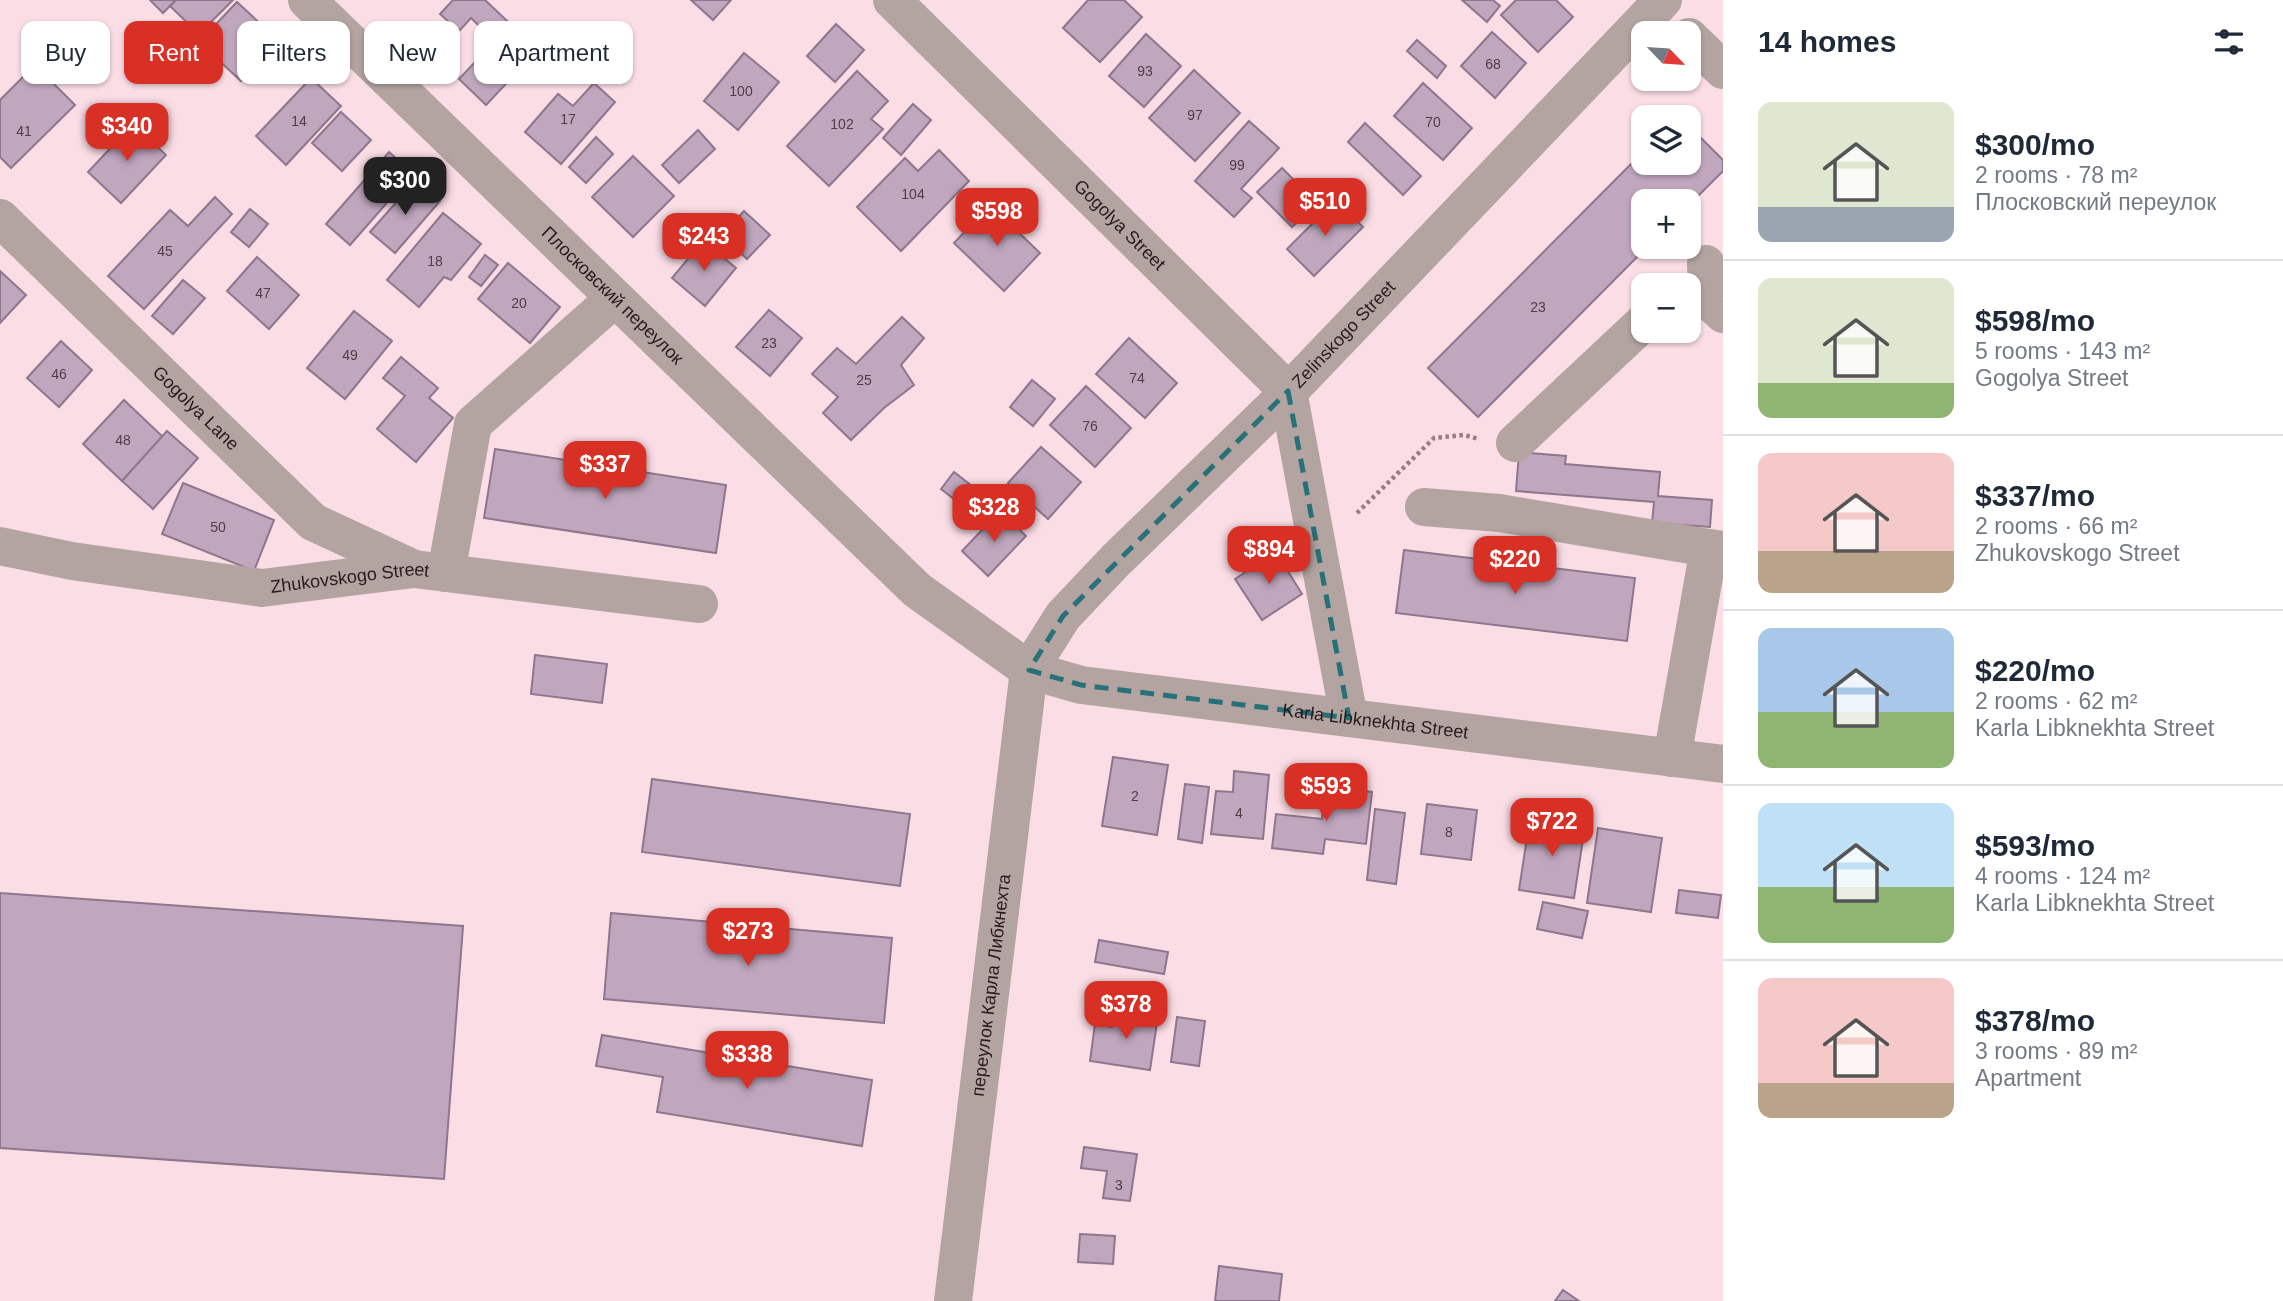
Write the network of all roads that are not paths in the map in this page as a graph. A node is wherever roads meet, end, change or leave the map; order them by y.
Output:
1 (307, 0) edge
2 (892, 0) edge
3 (1657, 2) edge
4 (1674, 21) edge
5 (1701, 49) edge
6 (1723, 70) edge
7 (0, 218) edge
8 (1704, 266) edge
9 (615, 298) junction
10 (1723, 314) edge
11 (1631, 334) edge
12 (1289, 391) junction
13 (1515, 443) road end
14 (1424, 507) dead end
15 (0, 546) edge
16 (1716, 549) edge
17 (430, 571) junction
18 (699, 604) dead end
19 (1029, 670) junction
20 (1349, 718) junction
21 (1672, 758) junction
22 (1723, 764) edge
23 (953, 1301) edge

1 - 9 street, Плосковский переулок
2 - 12 street, Gogolya Street
3 - 4 street
3 - 12 street, Zelinskogo Street
5 - 6 street
7 - 17 street, Gogolya Lane
8 - 10 street
9 - 17 street
9 - 19 street, Плосковский переулок
11 - 13 street
12 - 19 street, Zelinskogo Street
12 - 20 street
14 - 16 street
15 - 17 street, Zhukovskogo Street
16 - 21 street
17 - 18 street, Zhukovskogo Street
19 - 20 street, Karla Libknekhta Street
19 - 23 street, переулок Карла Либкнехта
20 - 21 street, Karla Libknekhta Street
21 - 22 street, Karla Libknekhta Street

